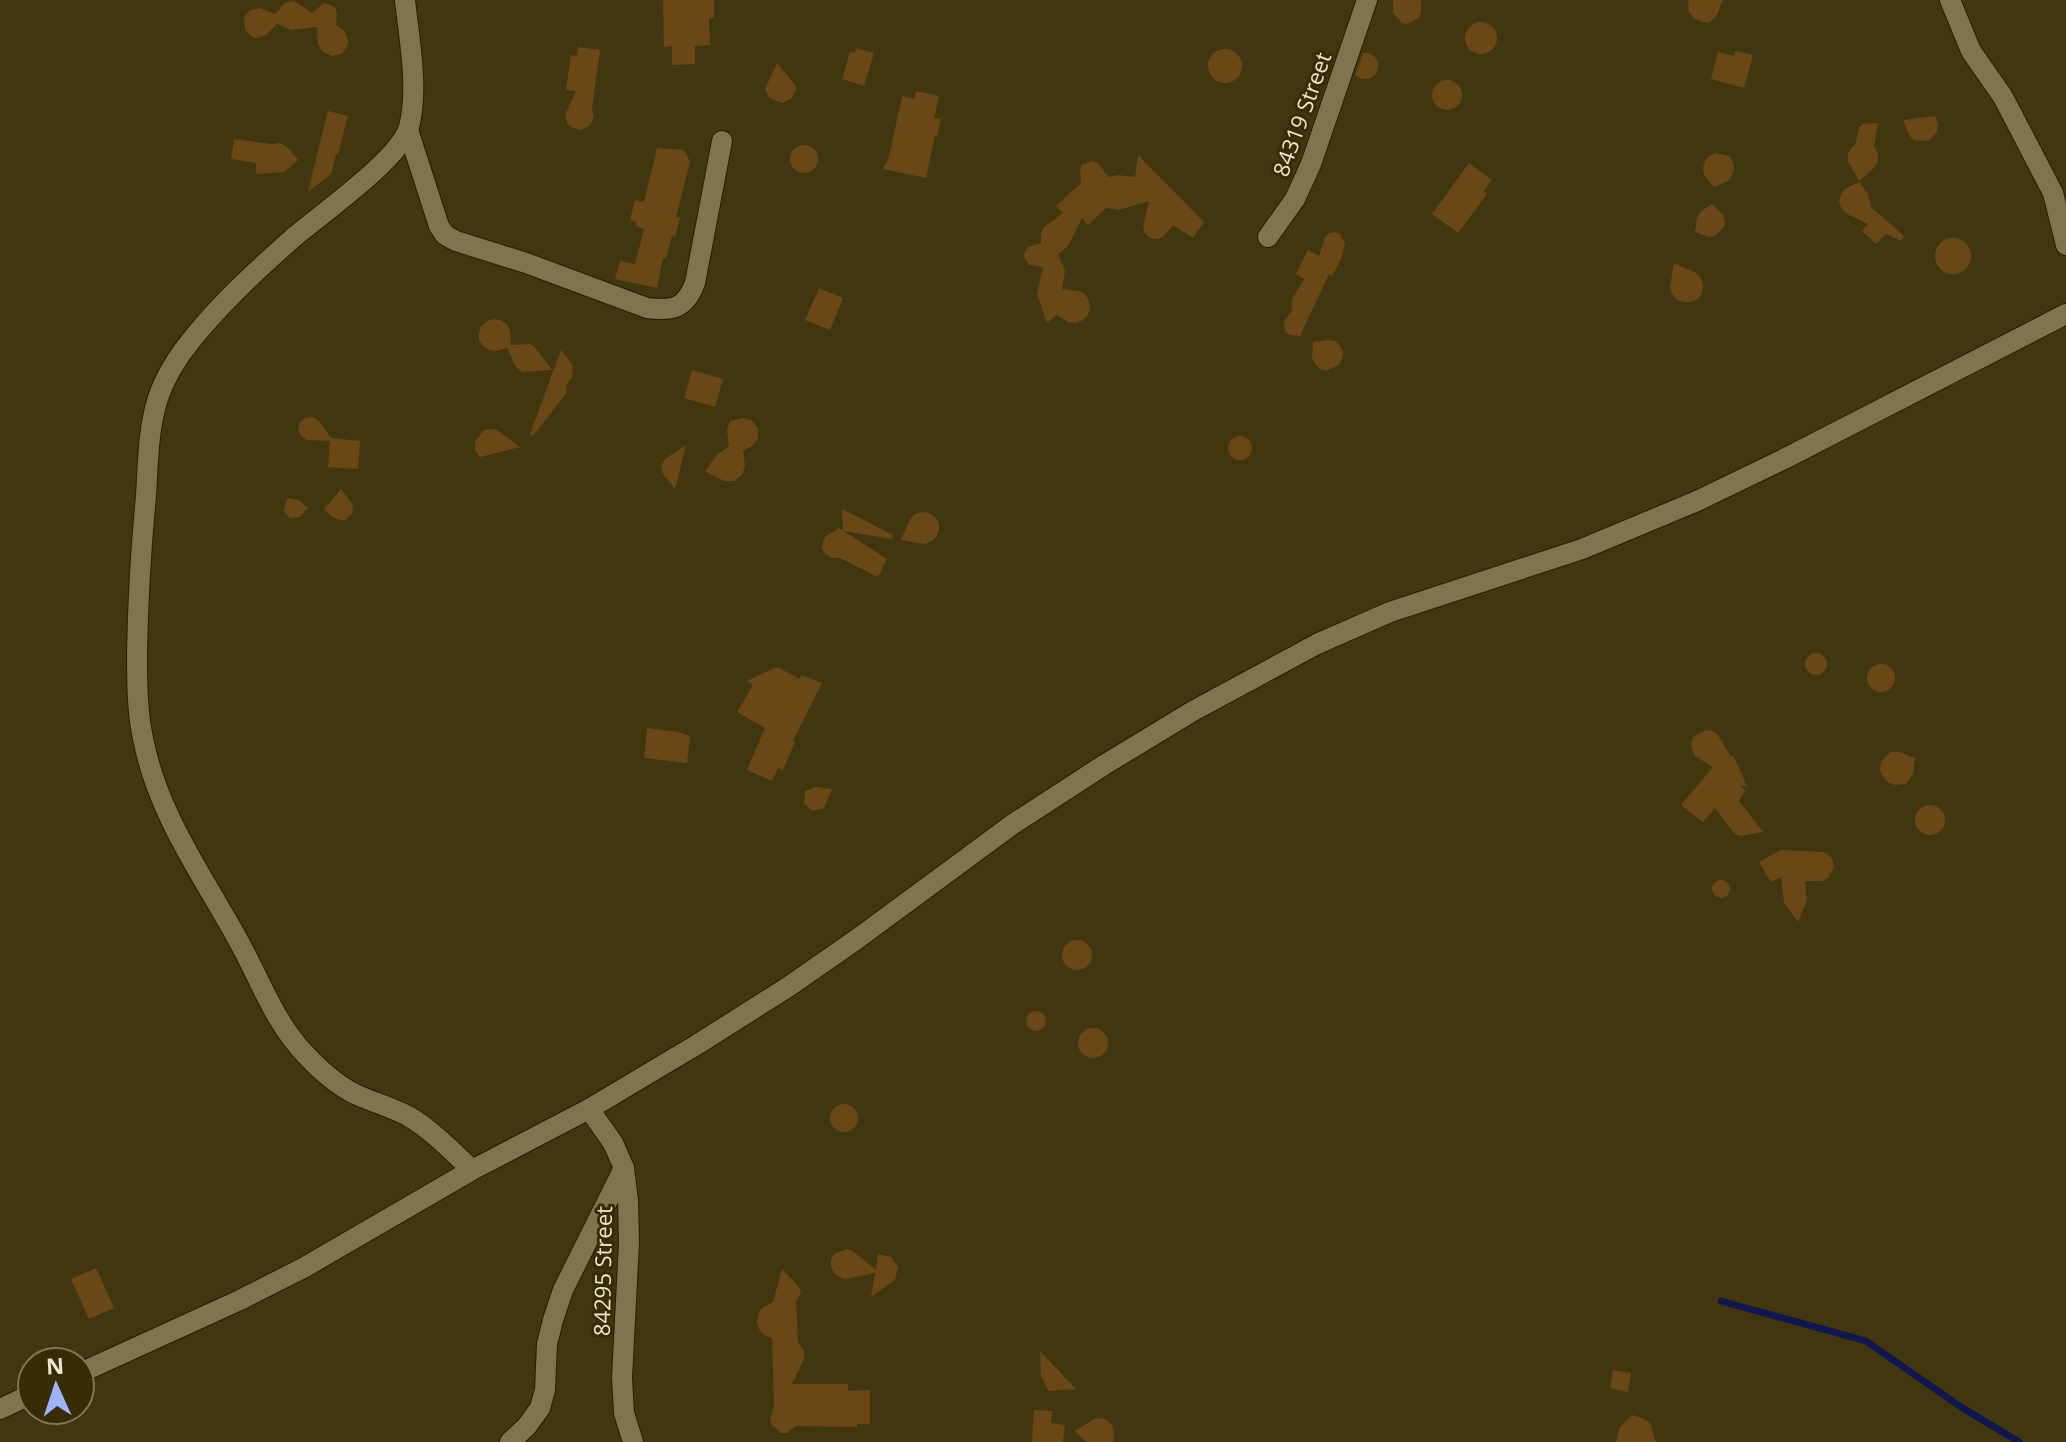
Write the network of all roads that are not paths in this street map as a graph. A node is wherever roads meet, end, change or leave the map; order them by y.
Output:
1 (405, 0) edge
2 (1367, 0) edge
3 (1950, 0) edge
4 (408, 130) junction
5 (722, 141) dead end
6 (1268, 237) dead end
7 (2066, 245) edge
8 (2066, 314) edge
9 (589, 1109) junction
10 (624, 1168) junction
11 (472, 1170) junction
12 (96, 1366) edge
13 (510, 1442) edge
14 (633, 1442) edge

1 - 4 street
2 - 6 street, 84319 Street
3 - 7 street
4 - 5 street
4 - 11 street
8 - 9 street
9 - 10 street, 84295 Street
9 - 11 street
10 - 13 street
10 - 14 street, 84295 Street
11 - 12 street

